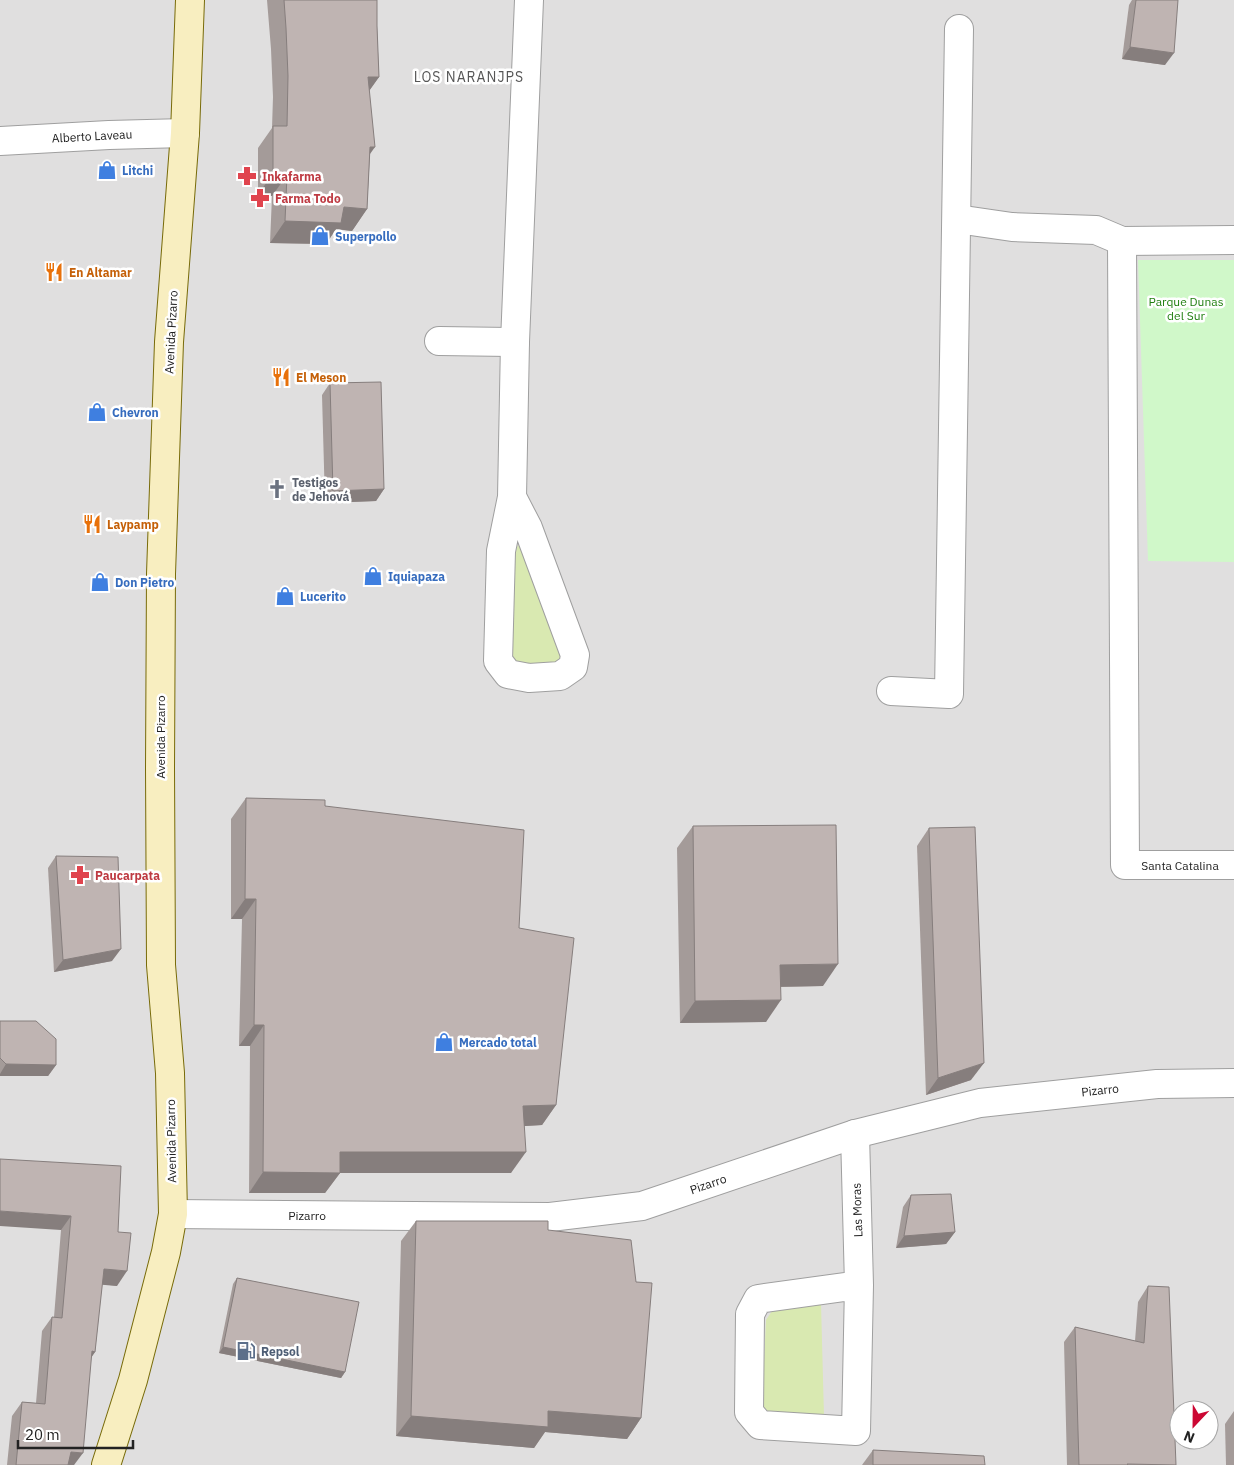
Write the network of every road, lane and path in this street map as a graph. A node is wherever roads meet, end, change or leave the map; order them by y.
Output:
1 (190, 0) edge
2 (529, 0) edge
3 (959, 29) dead end
4 (185, 133) junction
5 (0, 142) edge
6 (956, 219) junction
7 (1234, 240) edge
8 (1122, 241) junction
9 (439, 341) dead end
10 (515, 342) junction
11 (512, 497) junction
12 (891, 691) dead end
13 (1234, 865) edge
14 (1234, 1083) edge
15 (855, 1134) junction
16 (173, 1214) junction
17 (859, 1285) junction
18 (106, 1465) edge

1 - 4 main road, Avenida Pizarro
2 - 10 street
3 - 6 street
4 - 5 street, Alberto Laveau
4 - 16 main road, Avenida Pizarro
6 - 8 street
6 - 12 street
7 - 8 street
8 - 13 street, Santa Catalina
9 - 10 street
10 - 11 street
11 - 11 street
14 - 15 street, Pizarro
15 - 16 street, Pizarro
15 - 17 street, Las Moras
16 - 18 main road, Avenida Pizarro
17 - 17 street, Las Moras

